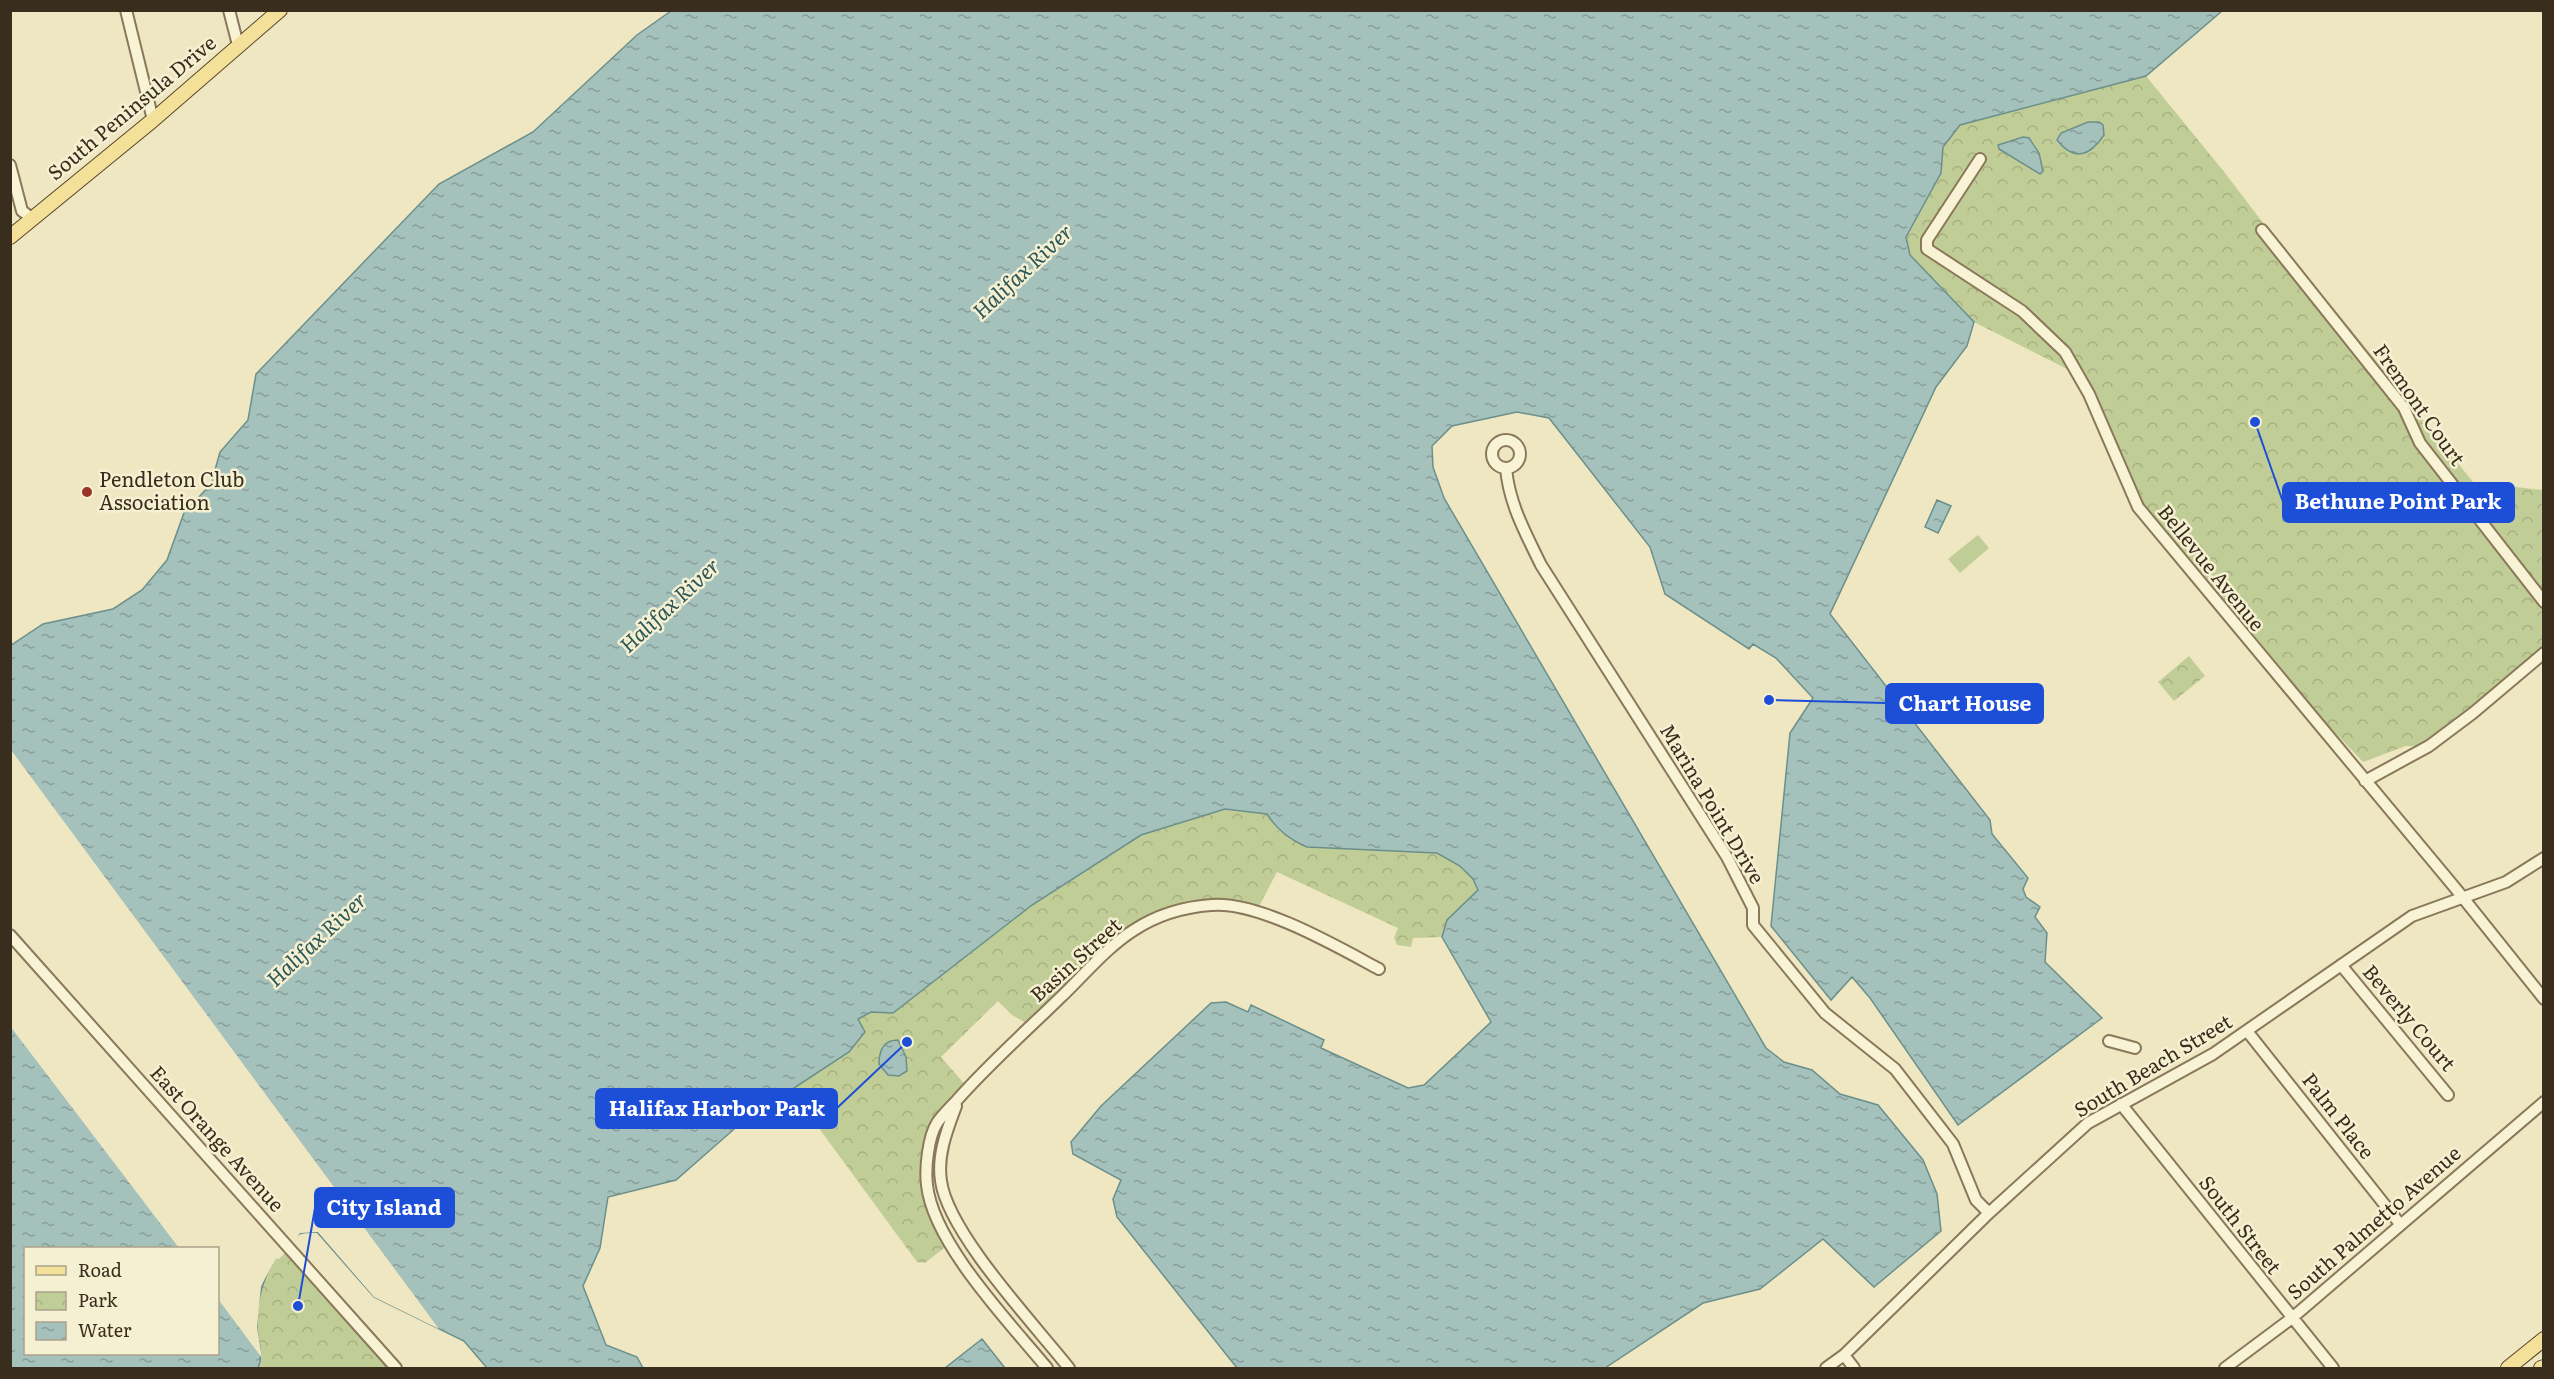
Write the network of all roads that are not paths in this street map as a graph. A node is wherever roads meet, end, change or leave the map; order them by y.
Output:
1 (126, 10) edge
2 (229, 10) edge
3 (280, 10) edge
4 (238, 45) junction
5 (153, 120) junction
6 (1980, 159) dead end
7 (10, 165) edge
8 (32, 218) junction
9 (2262, 230) dead end
10 (10, 237) edge
11 (1506, 468) dead end
12 (2544, 602) edge
13 (2544, 653) edge
14 (2365, 781) junction
15 (2544, 858) edge
16 (2461, 896) junction
17 (10, 935) edge
18 (2341, 965) junction
19 (1378, 969) dead end
20 (2544, 999) edge
21 (2247, 1031) junction
22 (2109, 1041) dead end
23 (2135, 1048) dead end
24 (2448, 1095) dead end
25 (958, 1100) junction
26 (2544, 1102) edge
27 (2121, 1104) junction
28 (1989, 1213) junction
29 (2400, 1224) junction
30 (966, 1237) junction
31 (951, 1248) junction
32 (1027, 1315) junction
33 (2292, 1318) junction
34 (1014, 1327) junction
35 (2544, 1339) edge
36 (1844, 1355) junction
37 (396, 1368) edge
38 (1047, 1368) edge
39 (1070, 1368) edge
40 (1826, 1368) edge
41 (1854, 1368) edge
42 (2226, 1368) edge
43 (2333, 1368) edge
44 (2508, 1368) edge

1 - 5 street
2 - 4 street
3 - 4 main road, South Peninsula Drive
4 - 5 main road, South Peninsula Drive
5 - 8 main road, South Peninsula Drive
6 - 14 street, Bellevue Avenue
7 - 8 street
8 - 10 main road, South Peninsula Drive
9 - 12 street, Fremont Court
11 - 28 street, Marina Point Drive
13 - 14 street
14 - 16 street, Bellevue Avenue
15 - 16 street, South Beach Street
16 - 18 street, South Beach Street
16 - 20 street, Bellevue Avenue
17 - 37 street, East Orange Avenue
18 - 21 street, South Beach Street
18 - 24 street, Beverly Court
19 - 25 street, Basin Street
21 - 27 street, South Beach Street
21 - 29 street, Palm Place
22 - 23 street
25 - 30 street, Basin Street
25 - 31 street, Basin Street
26 - 29 street, South Palmetto Avenue
27 - 28 street, South Beach Street
27 - 33 street, South Street
28 - 36 street, South Beach Street
29 - 33 street, South Palmetto Avenue
30 - 31 street
30 - 32 street, Basin Street
31 - 34 street, Basin Street
32 - 34 street
32 - 39 street, Basin Street
33 - 42 street, South Palmetto Avenue
33 - 43 street, South Street
34 - 38 street, Basin Street
35 - 44 main road
36 - 40 street, South Beach Street
36 - 41 street

